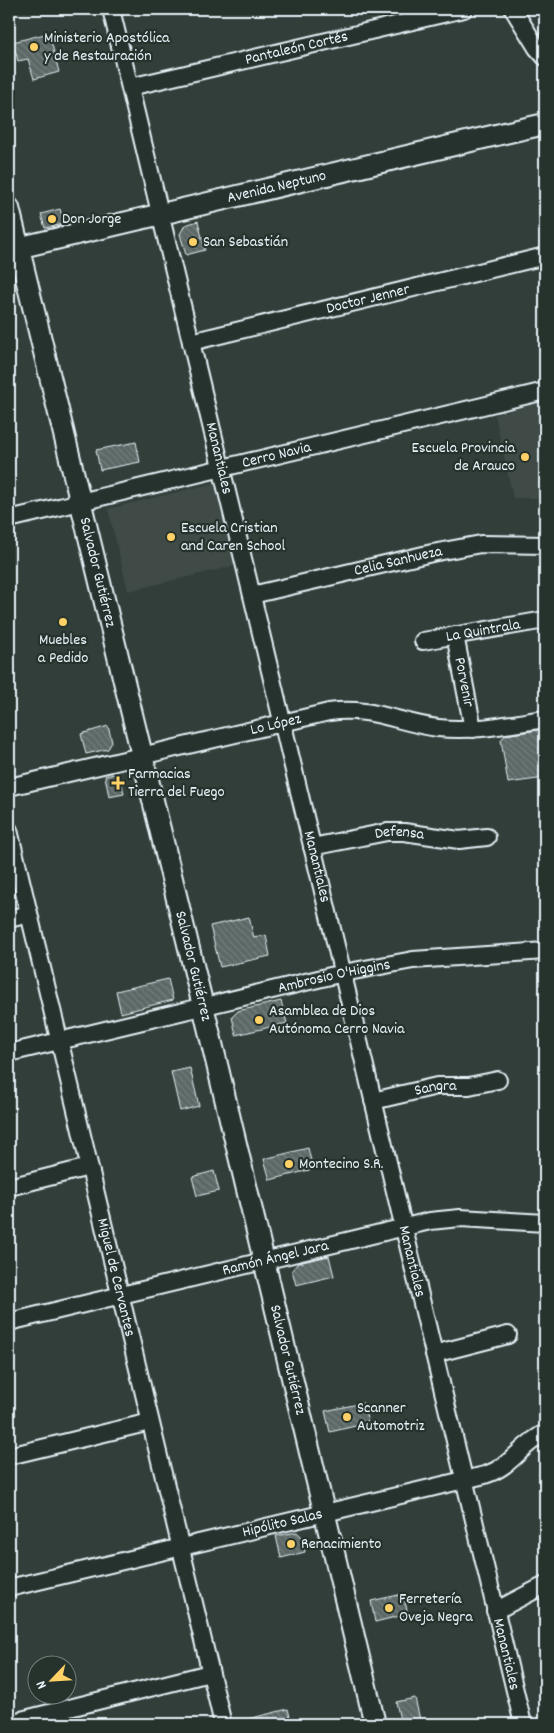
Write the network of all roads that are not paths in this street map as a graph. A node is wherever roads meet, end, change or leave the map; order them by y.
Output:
1 (111, 9) edge
2 (464, 9) edge
3 (513, 9) edge
4 (541, 52) edge
5 (545, 71) edge
6 (130, 87) junction
7 (545, 124) edge
8 (9, 208) edge
9 (160, 213) junction
10 (14, 248) edge
11 (545, 256) edge
12 (191, 342) junction
13 (545, 391) edge
14 (221, 468) junction
15 (79, 502) junction
16 (9, 519) edge
17 (545, 545) edge
18 (252, 595) junction
19 (545, 620) edge
20 (455, 636) junction
21 (423, 641) dead end
22 (545, 719) edge
23 (282, 722) junction
24 (473, 729) junction
25 (142, 755) junction
26 (9, 787) edge
27 (9, 830) edge
28 (487, 837) dead end
29 (312, 846) junction
30 (29, 914) junction
31 (9, 919) edge
32 (545, 951) edge
33 (343, 973) junction
34 (203, 1006) junction
35 (59, 1041) junction
36 (9, 1053) edge
37 (498, 1080) dead end
38 (373, 1101) junction
39 (90, 1167) junction
40 (9, 1187) edge
41 (545, 1223) edge
42 (404, 1228) junction
43 (264, 1261) junction
44 (120, 1296) junction
45 (9, 1322) edge
46 (508, 1335) dead end
47 (434, 1354) junction
48 (150, 1422) junction
49 (545, 1433) edge
50 (9, 1456) edge
51 (464, 1480) junction
52 (324, 1514) junction
53 (180, 1547) junction
54 (545, 1585) edge
55 (9, 1588) edge
56 (496, 1611) junction
57 (210, 1672) junction
58 (9, 1722) edge
59 (223, 1724) edge
60 (375, 1724) edge
61 (523, 1724) edge

1 - 6 street, Manantiales
2 - 6 street, Pantaleón Cortés
3 - 4 street
4 - 5 street
6 - 9 street, Manantiales
7 - 9 main road, Avenida Neptuno
8 - 10 main road, Salvador Gutiérrez
9 - 10 main road, Avenida Neptuno
9 - 12 street, Manantiales
10 - 15 main road, Salvador Gutiérrez
11 - 12 street, Doctor Jenner
12 - 14 street, Manantiales
13 - 14 street, Cerro Navia
14 - 15 street, Cerro Navia
14 - 18 street, Manantiales
15 - 16 street, Cerro Navia
15 - 25 main road, Salvador Gutiérrez
17 - 18 street, Celia Sanhueza
18 - 23 street, Manantiales
19 - 20 street, La Quintrala
20 - 21 street, La Quintrala
20 - 24 street, Porvenir
22 - 24 street, Lo López
23 - 24 street, Lo López
23 - 25 street, Lo López
23 - 29 street, Manantiales
25 - 26 street, Lo López
25 - 34 main road, Salvador Gutiérrez
27 - 30 street, Miguel de Cervantes
28 - 29 street, Defensa
29 - 33 street, Manantiales
30 - 31 street
30 - 35 street, Miguel de Cervantes
32 - 33 street, Ambrosio O'Higgins
33 - 34 street, Ambrosio O'Higgins
33 - 38 street, Manantiales
34 - 35 street, Ambrosio O'Higgins
34 - 43 main road, Salvador Gutiérrez
35 - 36 street, Ambrosio O'Higgins
35 - 39 street, Miguel de Cervantes
37 - 38 street, Sangra
38 - 42 street, Manantiales
39 - 40 street
39 - 44 street, Miguel de Cervantes
41 - 42 street, Ramón Ángel Jara
42 - 43 street, Ramón Ángel Jara
42 - 47 street, Manantiales
43 - 44 street, Ramón Ángel Jara
43 - 52 main road, Salvador Gutiérrez
44 - 45 street, Ramón Ángel Jara
44 - 48 street, Miguel de Cervantes
46 - 47 street
47 - 51 street, Manantiales
48 - 50 street
48 - 53 street, Miguel de Cervantes
49 - 51 street, Hipólito Salas
51 - 52 street, Hipólito Salas
51 - 56 street, Manantiales
52 - 53 street, Hipólito Salas
52 - 60 main road, Salvador Gutiérrez
53 - 55 street, Hipólito Salas
53 - 57 street, Miguel de Cervantes
54 - 56 street
56 - 61 street, Manantiales
57 - 58 street
57 - 59 street, Miguel de Cervantes

